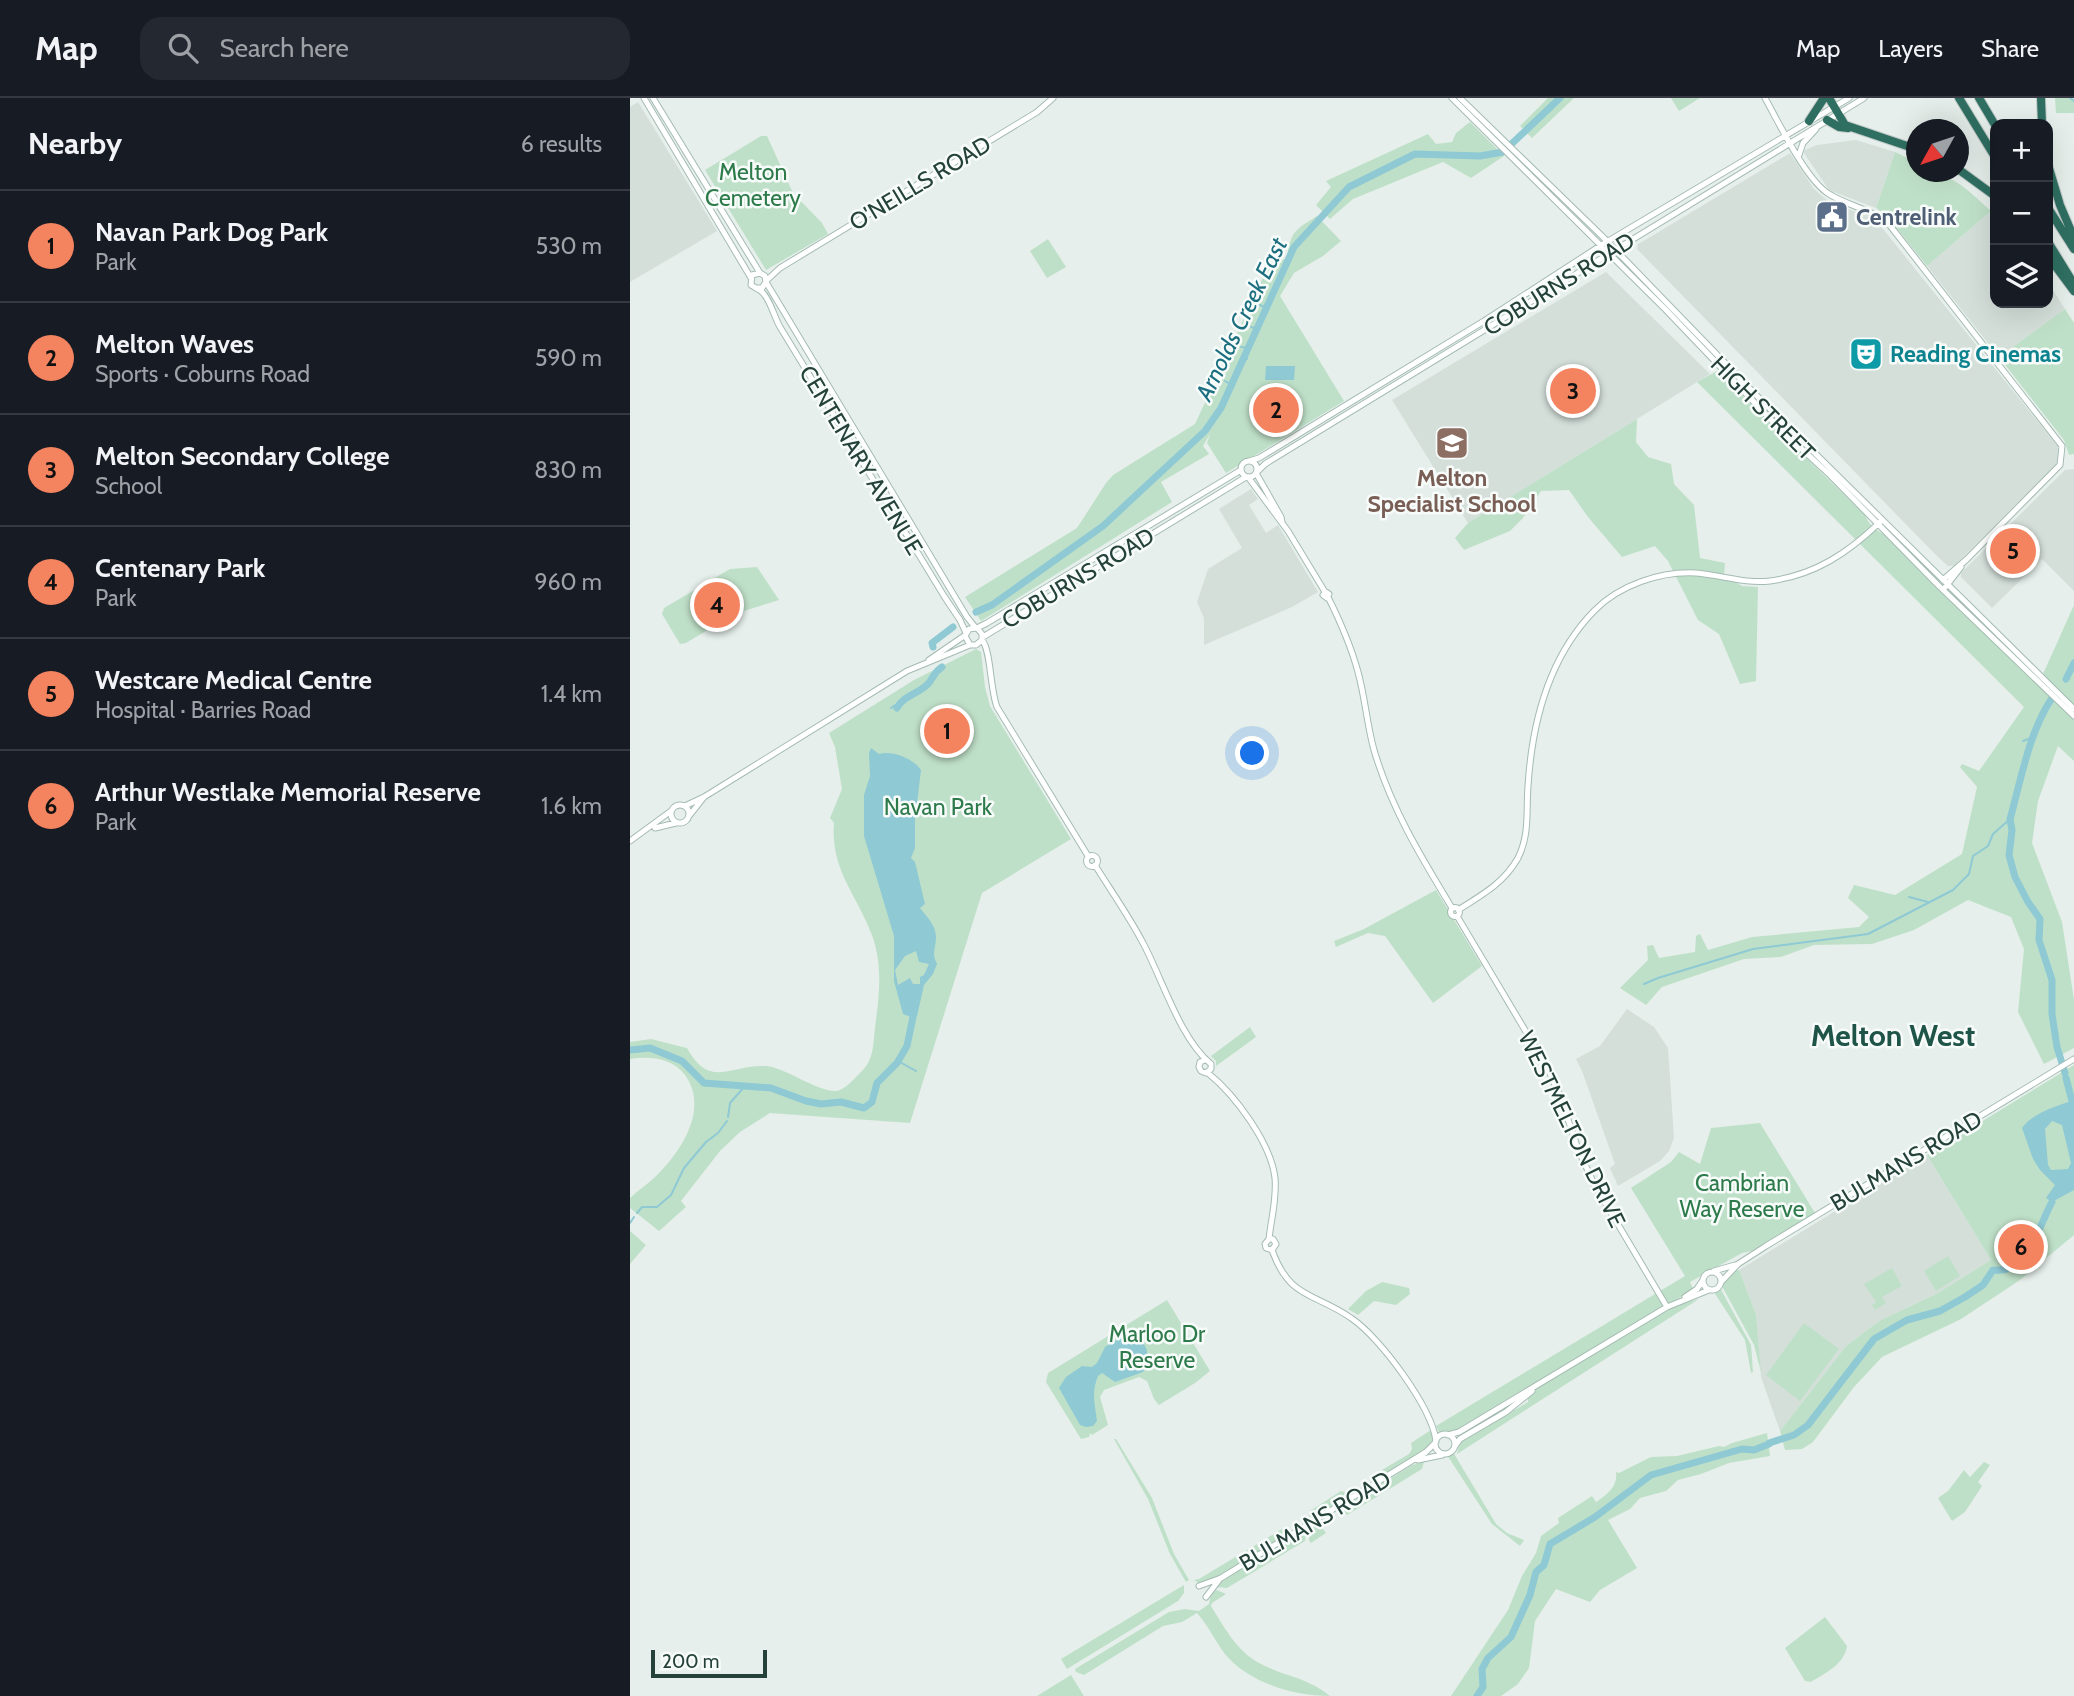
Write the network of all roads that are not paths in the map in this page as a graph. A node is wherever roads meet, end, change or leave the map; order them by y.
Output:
1 (644, 98) edge
2 (653, 98) edge
3 (1053, 98) edge
4 (1452, 98) edge
5 (1460, 98) edge
6 (1765, 98) edge
7 (1827, 98) edge
8 (1849, 98) edge
9 (1864, 98) edge
10 (1959, 98) edge
11 (1979, 98) edge
12 (2041, 98) edge
13 (1836, 110) junction
14 (1991, 119) edge
15 (2042, 119) edge
16 (1827, 120) junction
17 (1813, 124) junction
18 (1851, 127) junction
19 (1787, 136) junction
20 (1791, 144) junction
21 (1906, 146) edge
22 (1506, 148) junction
23 (1990, 149) edge
24 (1799, 155) junction
25 (695, 167) junction
26 (687, 170) junction
27 (1536, 175) junction
28 (1721, 176) junction
29 (1969, 177) edge
30 (2053, 182) edge
31 (1724, 184) junction
32 (1990, 192) edge
33 (2053, 216) edge
34 (2074, 238) edge
35 (1607, 242) junction
36 (742, 244) junction
37 (2050, 245) edge
38 (1600, 246) junction
39 (735, 248) junction
40 (1615, 249) junction
41 (2074, 249) edge
42 (1607, 254) junction
43 (2053, 263) edge
44 (784, 266) junction
45 (761, 274) junction
46 (751, 278) junction
47 (766, 281) junction
48 (2074, 284) edge
49 (756, 288) junction
50 (2074, 291) edge
51 (1442, 346) junction
52 (1446, 354) junction
53 (1335, 411) junction
54 (1340, 419) junction
55 (870, 454) junction
56 (861, 460) junction
57 (1249, 461) junction
58 (1241, 470) junction
59 (1256, 473) junction
60 (1247, 477) junction
61 (1881, 521) junction
62 (1282, 522) junction
63 (1967, 559) junction
64 (1927, 562) junction
65 (936, 564) junction
66 (1962, 566) junction
67 (1952, 572) junction
68 (1944, 579) junction
69 (1949, 584) junction
70 (937, 585) junction
71 (1941, 587) junction
72 (1955, 591) junction
73 (1034, 595) junction
74 (1038, 602) junction
75 (976, 628) junction
76 (965, 634) junction
77 (978, 642) junction
78 (921, 666) junction
79 (2074, 709) edge
80 (2074, 716) edge
81 (704, 797) junction
82 (685, 806) junction
83 (671, 811) junction
84 (689, 816) junction
85 (677, 822) junction
86 (645, 831) junction
87 (630, 841) edge
88 (1456, 911) junction
89 (2074, 1059) edge
90 (1203, 1061) junction
91 (1209, 1071) junction
92 (1738, 1264) junction
93 (1713, 1272) junction
94 (1703, 1280) junction
95 (1722, 1281) junction
96 (1709, 1290) junction
97 (1680, 1300) junction
98 (1667, 1307) junction
99 (1549, 1378) junction
100 (1433, 1425) junction
101 (1446, 1434) junction
102 (1436, 1442) junction
103 (1455, 1446) junction
104 (1442, 1455) junction
105 (1409, 1463) junction
106 (1221, 1578) junction
107 (1199, 1586) dead end
108 (1206, 1597) dead end

1 - 26 street
2 - 25 street
3 - 44 street, O'NEILLS ROAD
4 - 22 street, HIGH STREET
5 - 22 street, HIGH STREET
6 - 19 street
7 - 13 highway
7 - 17 highway
8 - 13 street, COBURNS ROAD
9 - 13 street, COBURNS ROAD
10 - 23 highway
11 - 14 highway
12 - 15 highway
13 - 16 street, COBURNS ROAD
13 - 17 street, COBURNS ROAD
13 - 18 highway
16 - 17 street, COBURNS ROAD
16 - 18 highway
17 - 19 street, COBURNS ROAD
17 - 20 street, COBURNS ROAD
17 - 24 street
18 - 21 highway
19 - 20 street
19 - 28 street, COBURNS ROAD
20 - 24 street
20 - 31 street, COBURNS ROAD
22 - 27 street, HIGH STREET
24 - 63 street
25 - 26 street
25 - 36 street
26 - 39 street
27 - 35 street, HIGH STREET
27 - 38 street, HIGH STREET
28 - 31 street
28 - 35 street, COBURNS ROAD
29 - 32 highway
30 - 34 highway
31 - 40 street, COBURNS ROAD
33 - 41 highway
35 - 38 street, COBURNS ROAD
35 - 40 street, HIGH STREET
36 - 39 street
36 - 45 street
37 - 48 highway
38 - 42 street, HIGH STREET
38 - 51 street, COBURNS ROAD
39 - 46 street
40 - 42 street, COBURNS ROAD
40 - 61 street, HIGH STREET
42 - 52 street, COBURNS ROAD
42 - 61 street, HIGH STREET
43 - 50 highway
44 - 45 street, O'NEILLS ROAD
44 - 47 street, O'NEILLS ROAD
45 - 46 street
45 - 47 street
46 - 49 street
47 - 49 street
47 - 55 street, CENTENARY AVENUE
49 - 56 street, CENTENARY AVENUE
51 - 52 street
51 - 53 street, COBURNS ROAD
52 - 54 street, COBURNS ROAD
53 - 54 street
53 - 57 street, COBURNS ROAD
54 - 59 street, COBURNS ROAD
55 - 56 street
55 - 65 street, CENTENARY AVENUE
56 - 70 street, CENTENARY AVENUE
57 - 58 street
57 - 59 street
58 - 60 street
58 - 73 street, COBURNS ROAD
59 - 60 street
59 - 62 street, WESTMELTON DRIVE
60 - 62 street, WESTMELTON DRIVE
60 - 74 street, COBURNS ROAD
61 - 64 street, HIGH STREET
61 - 71 street, HIGH STREET
61 - 88 street
62 - 88 street, WESTMELTON DRIVE
63 - 66 street
63 - 67 street
64 - 67 street
64 - 68 street, HIGH STREET
65 - 70 street
65 - 75 street, CENTENARY AVENUE
66 - 69 street
66 - 72 street
67 - 68 street
68 - 69 street, HIGH STREET
68 - 71 street
69 - 71 street
69 - 72 street, HIGH STREET
70 - 76 street, CENTENARY AVENUE
71 - 80 street, HIGH STREET
72 - 79 street, HIGH STREET
73 - 74 street
73 - 75 street, COBURNS ROAD
74 - 77 street, COBURNS ROAD
75 - 76 street, COBURNS ROAD
75 - 77 street, CENTENARY AVENUE
76 - 77 street, CENTENARY AVENUE
76 - 78 street, COBURNS ROAD
77 - 78 street, COBURNS ROAD
77 - 90 street
78 - 81 street, COBURNS ROAD
81 - 82 street, COBURNS ROAD
81 - 84 street, COBURNS ROAD
82 - 83 street
82 - 84 street
83 - 85 street
83 - 86 street
84 - 85 street
85 - 86 street
86 - 87 street
88 - 98 street, WESTMELTON DRIVE
89 - 92 street, BULMANS ROAD
90 - 91 street
90 - 91 street
91 - 100 street
92 - 93 street, BULMANS ROAD
92 - 95 street, BULMANS ROAD
93 - 94 street
93 - 95 street
94 - 96 street
94 - 97 street
95 - 96 street
96 - 97 street
97 - 98 street
98 - 99 street
99 - 101 street
99 - 103 street
100 - 101 street
100 - 102 street
101 - 102 street
101 - 103 street
102 - 104 street
102 - 105 street, BULMANS ROAD
103 - 104 street
104 - 105 street, BULMANS ROAD
105 - 106 street, BULMANS ROAD
106 - 107 street, BULMANS ROAD
106 - 108 street, BULMANS ROAD

